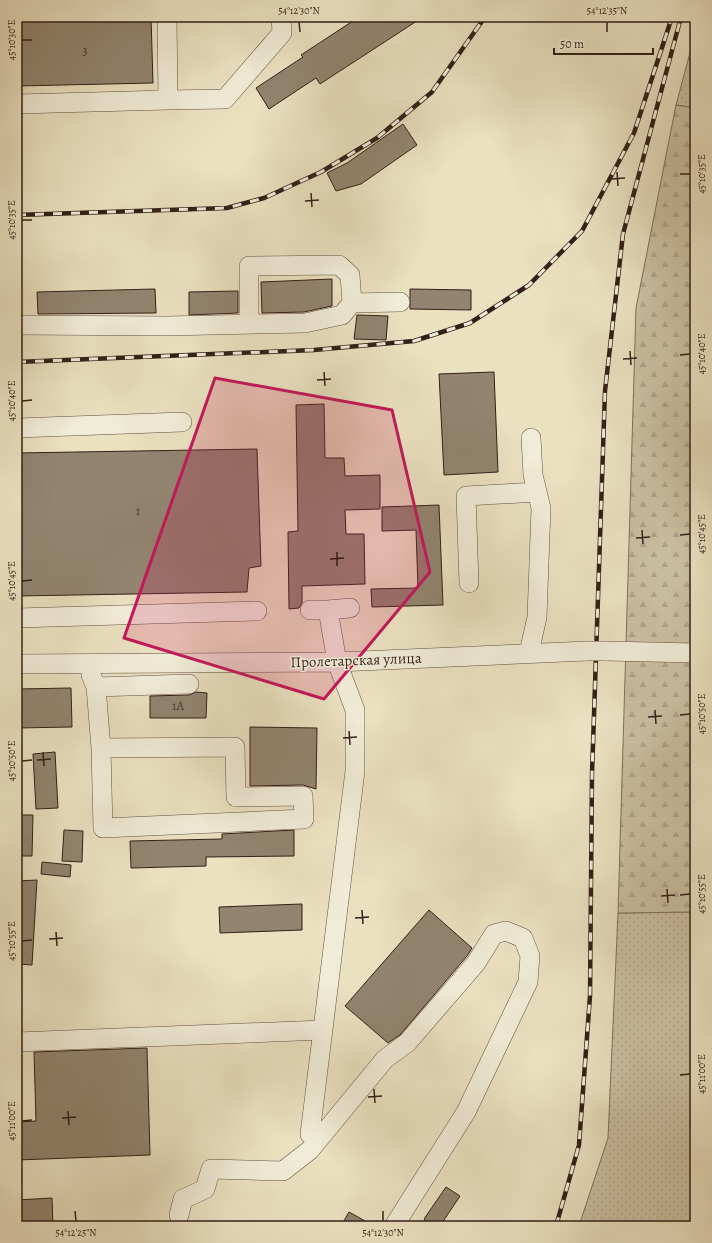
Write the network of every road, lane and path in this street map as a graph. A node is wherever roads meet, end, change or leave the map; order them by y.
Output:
1 (167, 17) edge
2 (281, 17) edge
3 (168, 100) junction
4 (17, 104) edge
5 (400, 302) dead end
6 (352, 303) junction
7 (249, 324) junction
8 (17, 325) edge
9 (182, 422) dead end
10 (17, 428) edge
11 (531, 438) dead end
12 (537, 492) junction
13 (469, 583) dead end
14 (350, 608) dead end
15 (256, 611) dead end
16 (17, 618) edge
17 (529, 653) junction
18 (695, 653) edge
19 (337, 662) junction
20 (85, 663) junction
21 (17, 664) edge
22 (189, 684) dead end
23 (96, 687) junction
24 (101, 748) junction
25 (323, 1030) junction
26 (17, 1042) edge
27 (317, 1139) junction
28 (179, 1215) dead end
29 (394, 1226) edge

1 - 3 street
2 - 3 street
3 - 4 street
5 - 6 street
6 - 7 street
6 - 7 street
7 - 8 street
9 - 10 street
11 - 12 street
12 - 13 street
12 - 17 street
14 - 19 street
15 - 16 street
17 - 18 street, Пролетарская улица
17 - 19 street, Пролетарская улица
19 - 20 street, Пролетарская улица
19 - 25 street
20 - 21 street, Пролетарская улица
20 - 23 street
22 - 23 street
23 - 24 street
24 - 24 street
25 - 26 street
25 - 27 street
27 - 28 street
27 - 29 street

